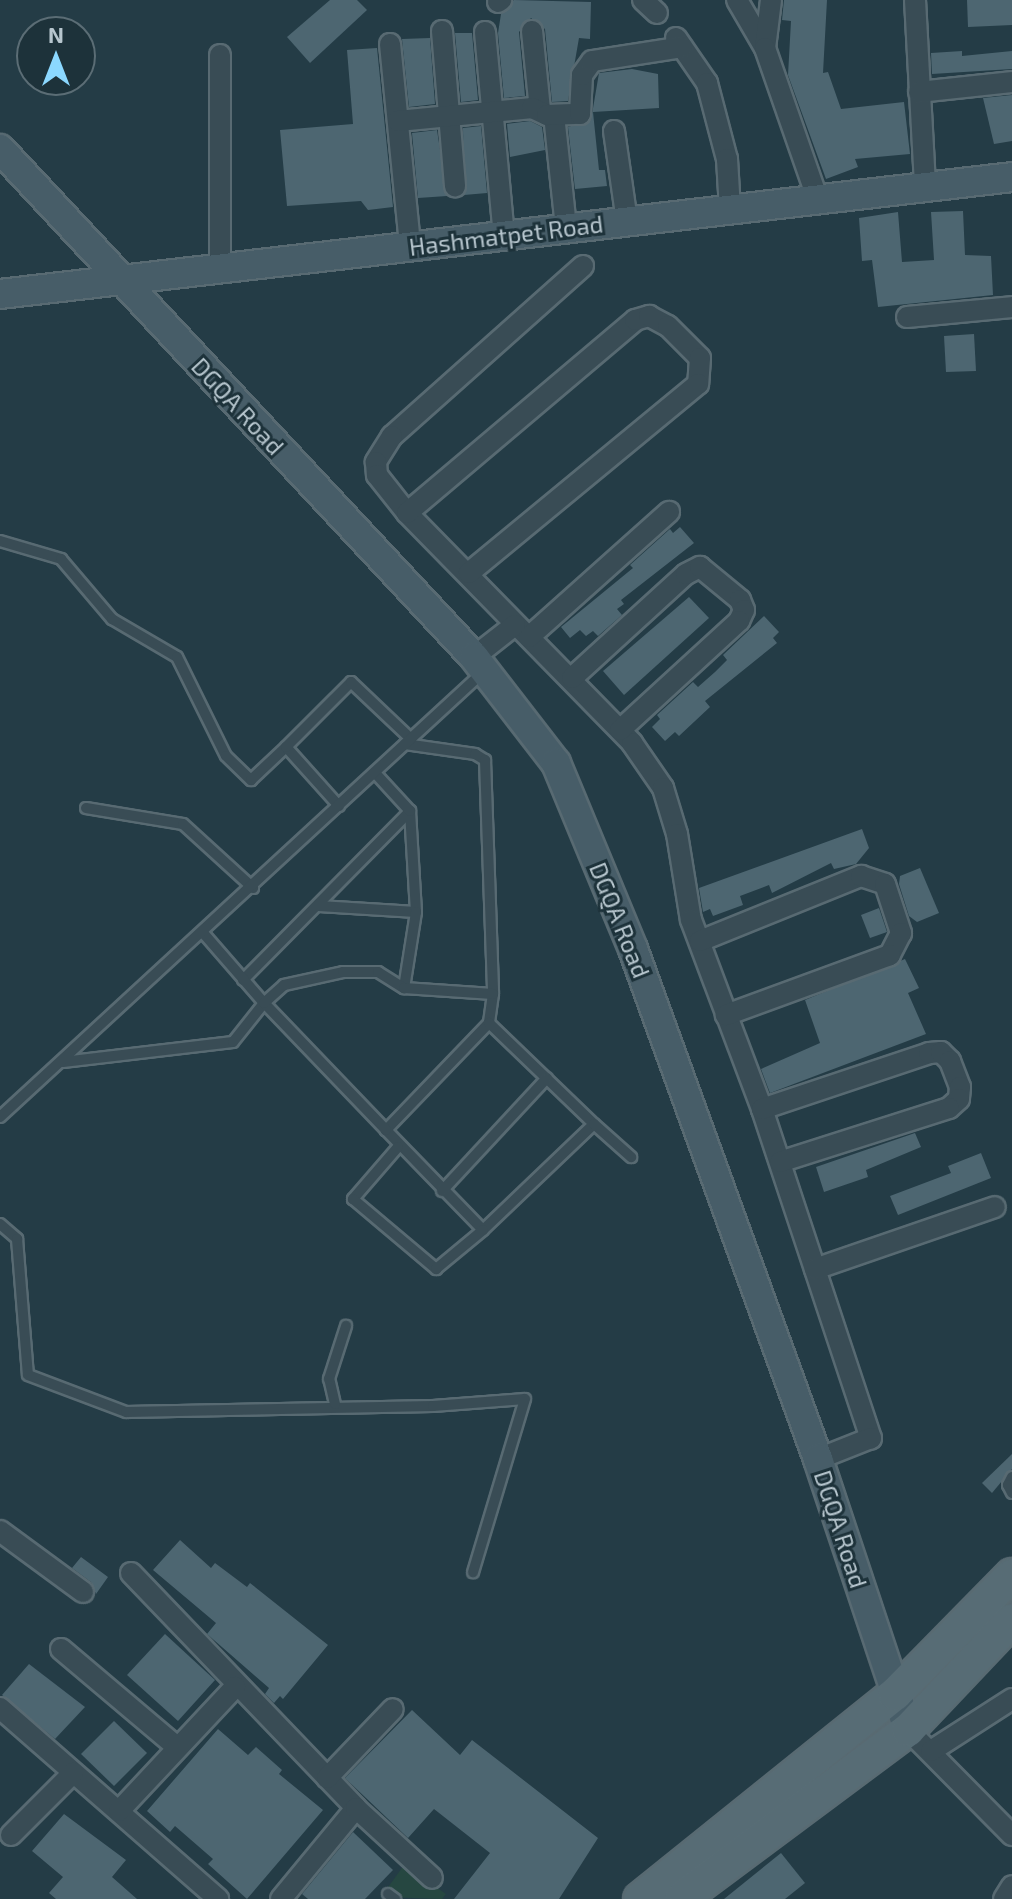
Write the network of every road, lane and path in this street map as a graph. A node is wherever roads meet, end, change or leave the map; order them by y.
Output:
1 (737, 0) edge
2 (771, 0) edge
3 (915, 0) edge
4 (442, 31) dead end
5 (532, 31) dead end
6 (485, 32) dead end
7 (390, 44) dead end
8 (765, 48) junction
9 (220, 55) dead end
10 (1012, 82) edge
11 (919, 92) junction
12 (547, 113) junction
13 (490, 114) junction
14 (450, 117) junction
15 (398, 121) junction
16 (614, 131) dead end
17 (0, 149) edge
18 (1012, 177) edge
19 (455, 186) dead end
20 (925, 187) junction
21 (817, 197) junction
22 (730, 209) junction
23 (627, 221) junction
24 (566, 228) junction
25 (504, 235) junction
26 (410, 246) junction
27 (583, 266) dead end
28 (220, 269) junction
29 (119, 280) junction
30 (0, 294) edge
31 (1012, 307) edge
32 (907, 317) dead end
33 (669, 512) dead end
34 (407, 513) junction
35 (0, 541) edge
36 (469, 573) junction
37 (522, 631) junction
38 (479, 665) junction
39 (572, 678) junction
40 (620, 730) junction
41 (408, 741) junction
42 (286, 747) junction
43 (375, 773) junction
44 (339, 806) junction
45 (86, 808) dead end
46 (410, 811) junction
47 (253, 888) junction
48 (319, 906) junction
49 (416, 912) junction
50 (204, 934) junction
51 (700, 941) junction
52 (243, 980) junction
53 (404, 988) junction
54 (493, 994) junction
55 (264, 1003) junction
56 (726, 1015) junction
57 (489, 1023) junction
58 (63, 1062) junction
59 (547, 1078) junction
60 (762, 1109) junction
61 (0, 1117) edge
62 (594, 1124) junction
63 (386, 1130) junction
64 (398, 1147) junction
65 (631, 1157) dead end
66 (780, 1162) junction
67 (442, 1191) junction
68 (995, 1207) dead end
69 (0, 1224) edge
70 (483, 1230) junction
71 (815, 1269) junction
72 (346, 1326) dead end
73 (335, 1404) junction
74 (818, 1459) junction
75 (1012, 1477) edge
76 (1012, 1493) edge
77 (0, 1531) edge
78 (473, 1572) dead end
79 (131, 1573) dead end
80 (1012, 1575) edge
81 (83, 1592) dead end
82 (1012, 1620) edge
83 (61, 1649) dead end
84 (235, 1687) junction
85 (895, 1694) junction
86 (1012, 1699) edge
87 (0, 1708) edge
88 (393, 1709) dead end
89 (920, 1740) junction
90 (177, 1747) junction
91 (73, 1773) junction
92 (327, 1778) junction
93 (356, 1808) junction
94 (119, 1811) junction
95 (11, 1835) dead end
96 (1012, 1835) edge
97 (432, 1878) dead end
98 (1012, 1886) edge
99 (218, 1899) edge
100 (281, 1899) edge
101 (640, 1899) edge
102 (681, 1899) edge
103 (1004, 1899) edge

1 - 8 street
2 - 8 street
3 - 11 street
4 - 14 street
5 - 12 street
6 - 13 street
7 - 15 street
8 - 21 street
9 - 28 street
10 - 11 street
11 - 20 street
12 - 13 street
12 - 22 street
12 - 24 street
13 - 14 street
13 - 25 street
14 - 15 street
14 - 19 street
15 - 26 street
16 - 23 street
17 - 29 main road, DGQA Road
18 - 20 main road, Hashmatpet Road
20 - 21 main road, Hashmatpet Road
21 - 22 main road, Hashmatpet Road
22 - 23 main road, Hashmatpet Road
23 - 24 main road, Hashmatpet Road
24 - 25 main road, Hashmatpet Road
25 - 26 main road, Hashmatpet Road
26 - 28 main road, Hashmatpet Road
27 - 34 street
28 - 29 main road, Hashmatpet Road
29 - 30 main road, Hashmatpet Road
29 - 38 main road, DGQA Road
31 - 32 street
33 - 37 street
34 - 36 street
34 - 36 street
35 - 42 lane
36 - 37 street
37 - 38 street
37 - 39 street
38 - 41 lane
38 - 74 main road, DGQA Road
39 - 40 street
39 - 40 street
40 - 51 street
41 - 42 lane
41 - 43 lane
41 - 54 lane
42 - 44 lane
43 - 44 lane
43 - 46 lane
44 - 47 lane
45 - 47 lane
46 - 48 lane
46 - 49 lane
47 - 50 lane
48 - 49 lane
48 - 52 lane
49 - 53 lane
50 - 52 lane
50 - 58 lane
51 - 56 street
51 - 56 street
52 - 55 lane
53 - 54 lane
53 - 55 lane
54 - 57 lane
55 - 58 lane
55 - 63 lane
56 - 60 street
57 - 59 lane
57 - 63 lane
58 - 61 lane
59 - 62 lane
59 - 67 lane
60 - 66 street
60 - 66 street
62 - 65 lane
62 - 70 lane
63 - 64 lane
64 - 67 lane
64 - 70 lane
66 - 71 street
67 - 70 lane
68 - 71 street
69 - 73 lane
71 - 74 street
72 - 73 lane
73 - 78 lane
74 - 85 main road, DGQA Road
75 - 76 lane
77 - 81 street
79 - 84 street
80 - 85 main road
82 - 89 main road
83 - 90 street
84 - 90 street
84 - 92 street
85 - 89 main road, DGQA Road
85 - 101 main road
86 - 89 street
87 - 91 street
88 - 92 street
89 - 96 street
89 - 102 main road
90 - 94 street
91 - 94 street
91 - 95 street
92 - 93 street
93 - 97 street
93 - 100 street
94 - 99 street
98 - 103 street

